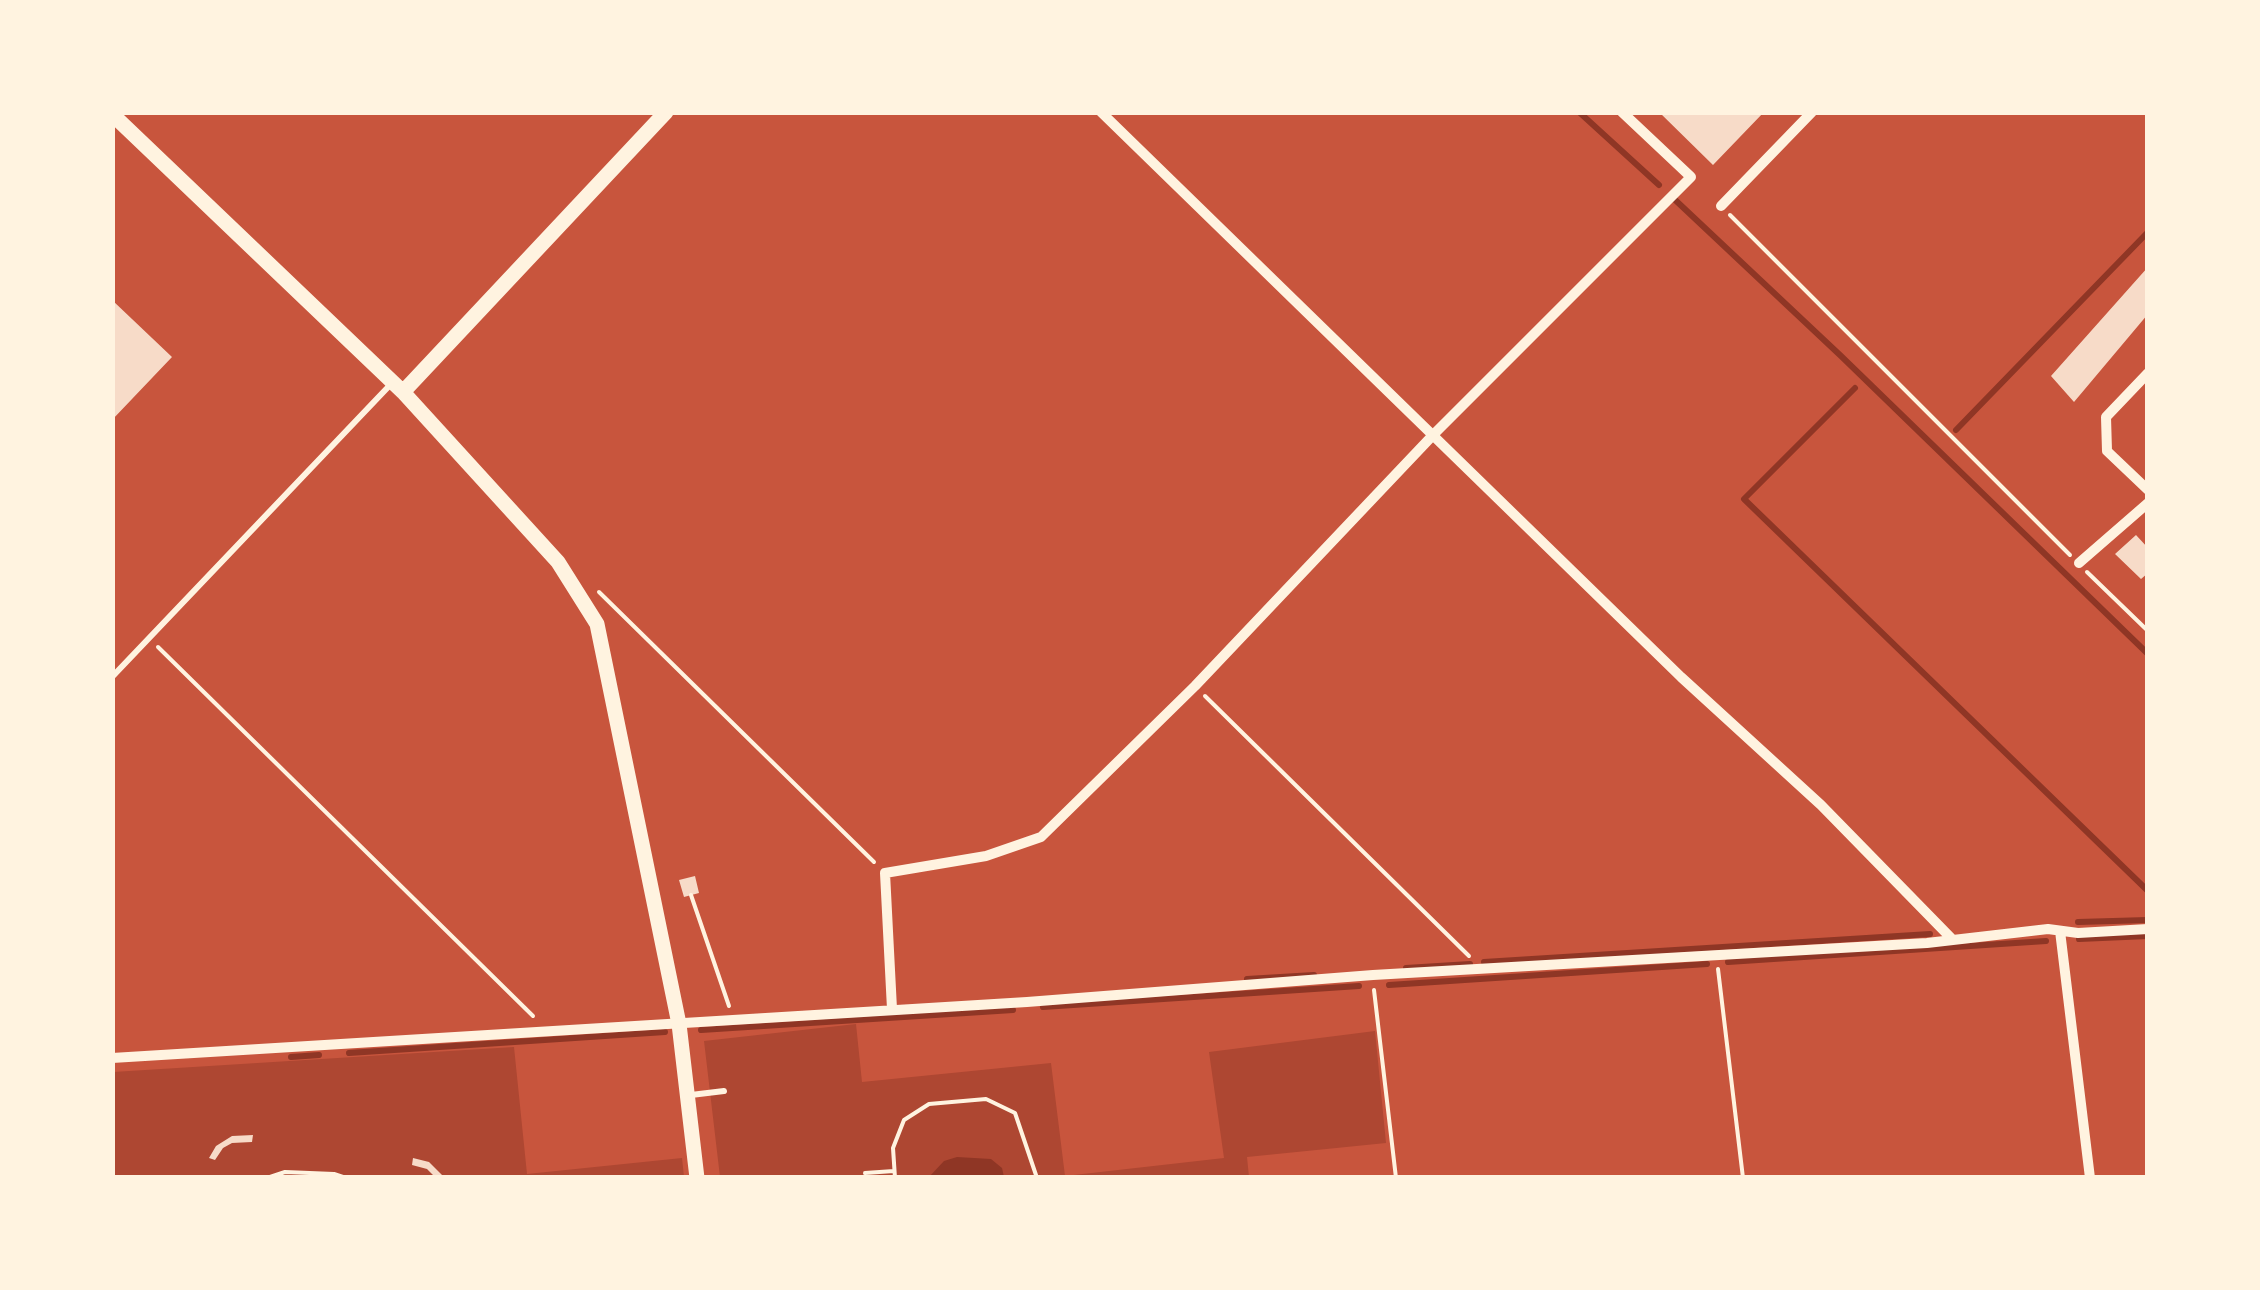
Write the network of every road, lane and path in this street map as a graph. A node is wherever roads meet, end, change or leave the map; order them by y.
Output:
1 (666, 112) edge
2 (1102, 112) edge
3 (1622, 112) edge
4 (1812, 112) edge
5 (112, 114) edge
6 (1722, 206) joint
7 (2148, 373) edge
8 (398, 387) junction
9 (1434, 434) junction
10 (2148, 490) edge
11 (2148, 503) edge
12 (2079, 563) junction
13 (600, 593) dead end
14 (2148, 631) edge
15 (149, 638) junction
16 (112, 677) edge
17 (1195, 686) junction
18 (885, 873) junction
19 (692, 895) dead end
20 (2148, 929) edge
21 (2060, 930) junction
22 (1952, 939) junction
23 (1716, 954) junction
24 (1483, 970) junction
25 (1372, 976) junction
26 (892, 1009) junction
27 (734, 1020) junction
28 (679, 1024) junction
29 (551, 1033) junction
30 (112, 1058) edge
31 (724, 1091) dead end
32 (687, 1095) junction
33 (865, 1173) dead end
34 (895, 1174) edge
35 (267, 1178) edge
36 (346, 1178) edge
37 (698, 1178) edge
38 (1037, 1178) edge
39 (1396, 1178) edge
40 (1742, 1178) edge
41 (2090, 1178) edge

1 - 8 street
2 - 9 street
3 - 9 street
4 - 6 street
5 - 8 street
6 - 12 path
7 - 10 street
8 - 15 lane
8 - 28 street
9 - 17 street
9 - 22 street
11 - 12 street
12 - 14 path
13 - 18 path
15 - 16 lane
15 - 29 path
17 - 18 street
17 - 24 path
18 - 26 street
19 - 27 path
20 - 21 street
21 - 22 street
21 - 41 street
22 - 23 street
23 - 24 street
23 - 40 path
24 - 25 street
25 - 26 street
25 - 39 path
26 - 27 street
27 - 28 street
28 - 29 street
28 - 32 street
29 - 30 street
31 - 32 lane
32 - 37 street
33 - 34 path
34 - 38 path
35 - 36 path

